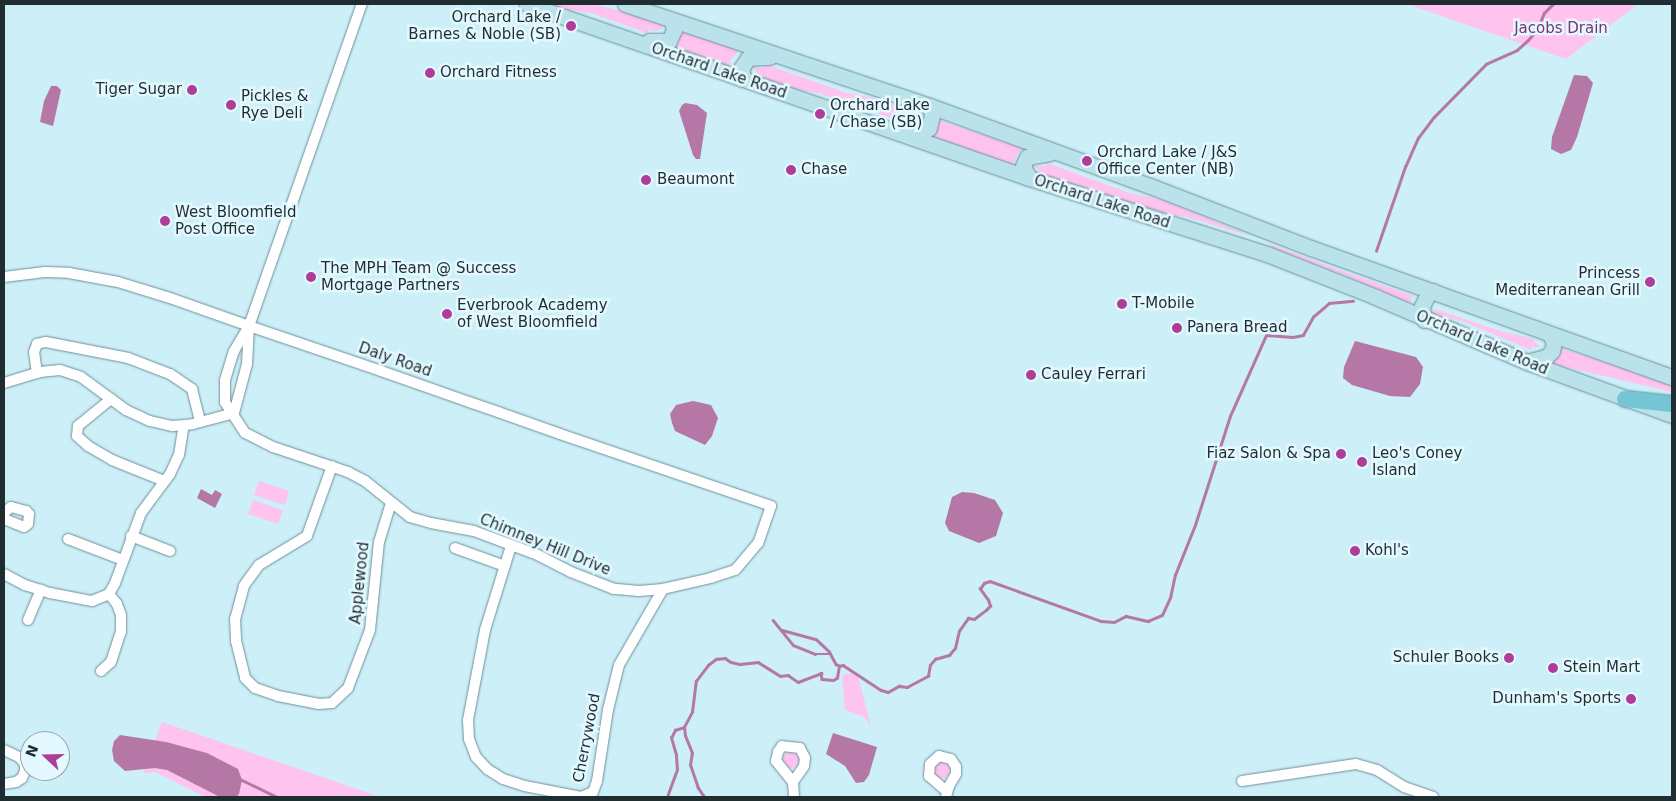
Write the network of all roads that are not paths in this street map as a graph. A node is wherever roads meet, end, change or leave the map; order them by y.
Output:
1 (362, 4) edge
2 (527, 4) edge
3 (625, 4) edge
4 (672, 20) junction
5 (627, 39) junction
6 (779, 56) junction
7 (742, 79) junction
8 (930, 106) junction
9 (877, 126) junction
10 (1056, 153) junction
11 (1029, 178) junction
12 (1268, 232) junction
13 (1208, 236) junction
14 (4, 277) edge
15 (1433, 291) junction
16 (1424, 320) junction
17 (249, 326) junction
18 (1550, 335) junction
19 (1527, 362) junction
20 (37, 373) junction
21 (1672, 377) edge
22 (225, 380) junction
23 (4, 383) edge
24 (241, 384) junction
25 (111, 399) junction
26 (1625, 399) junction
27 (1672, 404) edge
28 (234, 413) junction
29 (1672, 415) edge
30 (200, 422) junction
31 (184, 425) junction
32 (332, 466) junction
33 (164, 482) junction
34 (391, 503) junction
35 (771, 506) joint
36 (4, 513) edge
37 (4, 519) edge
38 (131, 536) junction
39 (68, 539) dead end
40 (511, 546) junction
41 (455, 548) dead end
42 (170, 551) dead end
43 (123, 560) junction
44 (505, 566) junction
45 (4, 574) edge
46 (663, 589) junction
47 (41, 590) junction
48 (109, 594) junction
49 (28, 620) dead end
50 (101, 671) dead end
51 (4, 750) edge
52 (1242, 781) dead end
53 (793, 782) dead end
54 (4, 784) edge
55 (794, 797) edge
56 (1433, 797) edge

1 - 17 street
2 - 5 main road, Orchard Lake Road
3 - 4 main road, Orchard Lake Road
4 - 5 main road
4 - 6 main road, Orchard Lake Road
5 - 7 main road, Orchard Lake Road
6 - 7 main road
6 - 8 main road, Orchard Lake Road
7 - 9 main road, Orchard Lake Road
8 - 9 main road
8 - 10 main road, Orchard Lake Road
9 - 11 main road, Orchard Lake Road
10 - 11 main road
10 - 12 main road, Orchard Lake Road
11 - 13 main road, Orchard Lake Road
12 - 13 main road
12 - 15 main road, Orchard Lake Road
13 - 16 main road, Orchard Lake Road
14 - 17 street, Daly Road
15 - 16 main road
15 - 18 main road, Orchard Lake Road
16 - 19 main road, Orchard Lake Road
17 - 22 street
17 - 24 street
17 - 35 street, Daly Road
18 - 19 main road
18 - 21 main road, Orchard Lake Road
19 - 26 main road, Orchard Lake Road
20 - 23 street
20 - 25 street
20 - 30 street
22 - 24 street
22 - 28 street, Chimney Hill Drive
24 - 28 street
25 - 31 street
25 - 33 street
26 - 27 main road
26 - 29 main road, Orchard Lake Road
28 - 30 street
28 - 32 street, Chimney Hill Drive
30 - 31 street
31 - 33 street
32 - 34 street, Chimney Hill Drive
32 - 34 street, Applewood
33 - 38 street
34 - 40 street, Chimney Hill Drive
35 - 46 street, Chimney Hill Drive
36 - 37 street
38 - 42 street
38 - 43 street
39 - 43 street
40 - 44 street, Cherrywood
40 - 46 street, Chimney Hill Drive
41 - 44 street
43 - 48 street
44 - 46 street, Cherrywood
45 - 47 street
47 - 48 street
47 - 49 street
48 - 50 street
51 - 54 street
52 - 56 street
53 - 55 street

